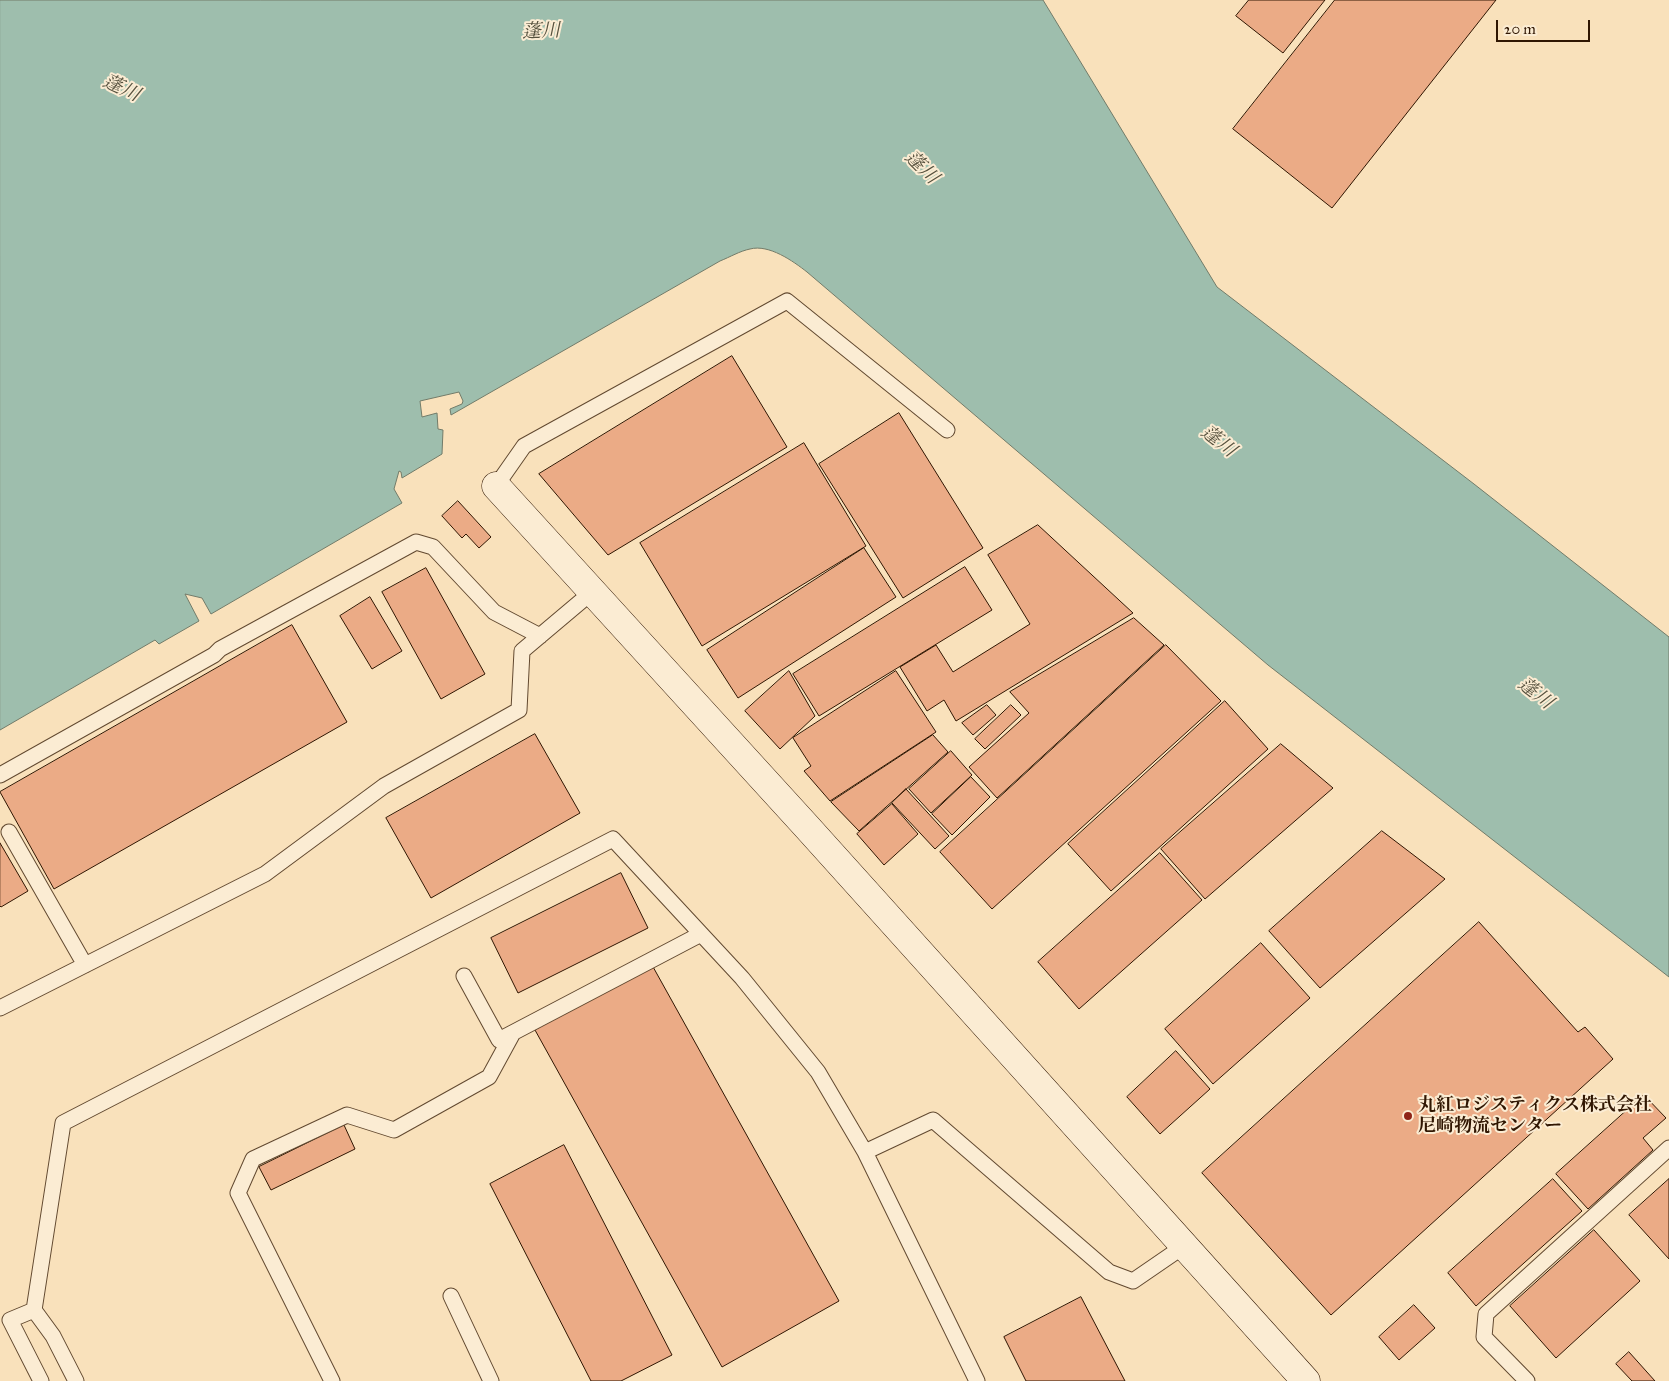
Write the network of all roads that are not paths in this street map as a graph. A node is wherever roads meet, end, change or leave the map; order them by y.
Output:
1 (947, 430) dead end
2 (496, 486) joint
3 (592, 592) junction
4 (540, 636) junction
5 (0, 775) edge
6 (9, 832) dead end
7 (701, 934) junction
8 (85, 965) junction
9 (464, 976) dead end
10 (0, 1008) edge
11 (513, 1033) junction
12 (1669, 1148) edge
13 (865, 1152) junction
14 (1184, 1246) junction
15 (451, 1296) dead end
16 (34, 1310) junction
17 (41, 1381) edge
18 (76, 1381) edge
19 (332, 1381) edge
20 (492, 1381) edge
21 (977, 1381) edge
22 (1306, 1381) edge
23 (1527, 1381) edge

1 - 2 lane
2 - 3 street
3 - 4 lane
3 - 14 street
4 - 5 lane
4 - 8 lane
6 - 8 lane
7 - 11 lane
7 - 13 lane
7 - 16 lane
8 - 10 lane
9 - 11 lane
11 - 19 lane
12 - 23 lane
13 - 14 lane
13 - 21 lane
14 - 22 street
15 - 20 lane
16 - 17 lane
16 - 18 lane

